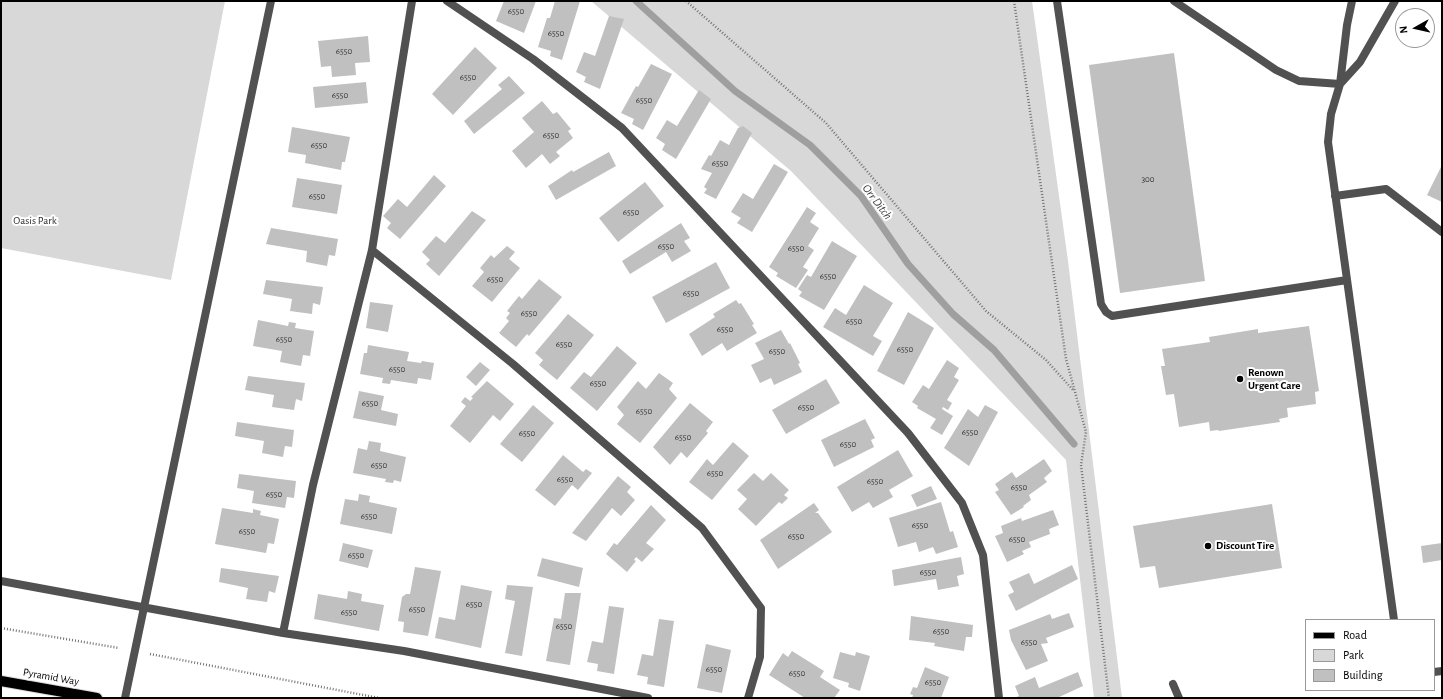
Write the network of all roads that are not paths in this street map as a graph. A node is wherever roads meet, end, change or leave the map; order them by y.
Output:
1 (271, 1) edge
2 (412, 1) edge
3 (447, 1) edge
4 (1057, 1) edge
5 (1174, 1) edge
6 (1352, 1) edge
7 (1394, 1) edge
8 (1340, 84) junction
9 (1335, 196) junction
10 (1442, 232) edge
11 (372, 250) junction
12 (1347, 280) junction
13 (1, 581) edge
14 (144, 606) junction
15 (1394, 619) edge
16 (283, 633) junction
17 (1, 681) edge
18 (1173, 684) dead end
19 (97, 698) edge
20 (125, 698) edge
21 (648, 698) edge
22 (748, 698) edge
23 (998, 698) edge
24 (1179, 698) edge

1 - 14 lane
2 - 11 lane
3 - 23 lane
4 - 12 lane
5 - 8 lane
6 - 8 lane
7 - 8 lane
8 - 9 lane
9 - 10 lane
9 - 12 lane
11 - 16 lane
11 - 22 lane
12 - 15 lane
13 - 14 lane
14 - 16 lane
14 - 20 lane
16 - 21 lane
17 - 19 main road, Pyramid Way
18 - 24 lane

